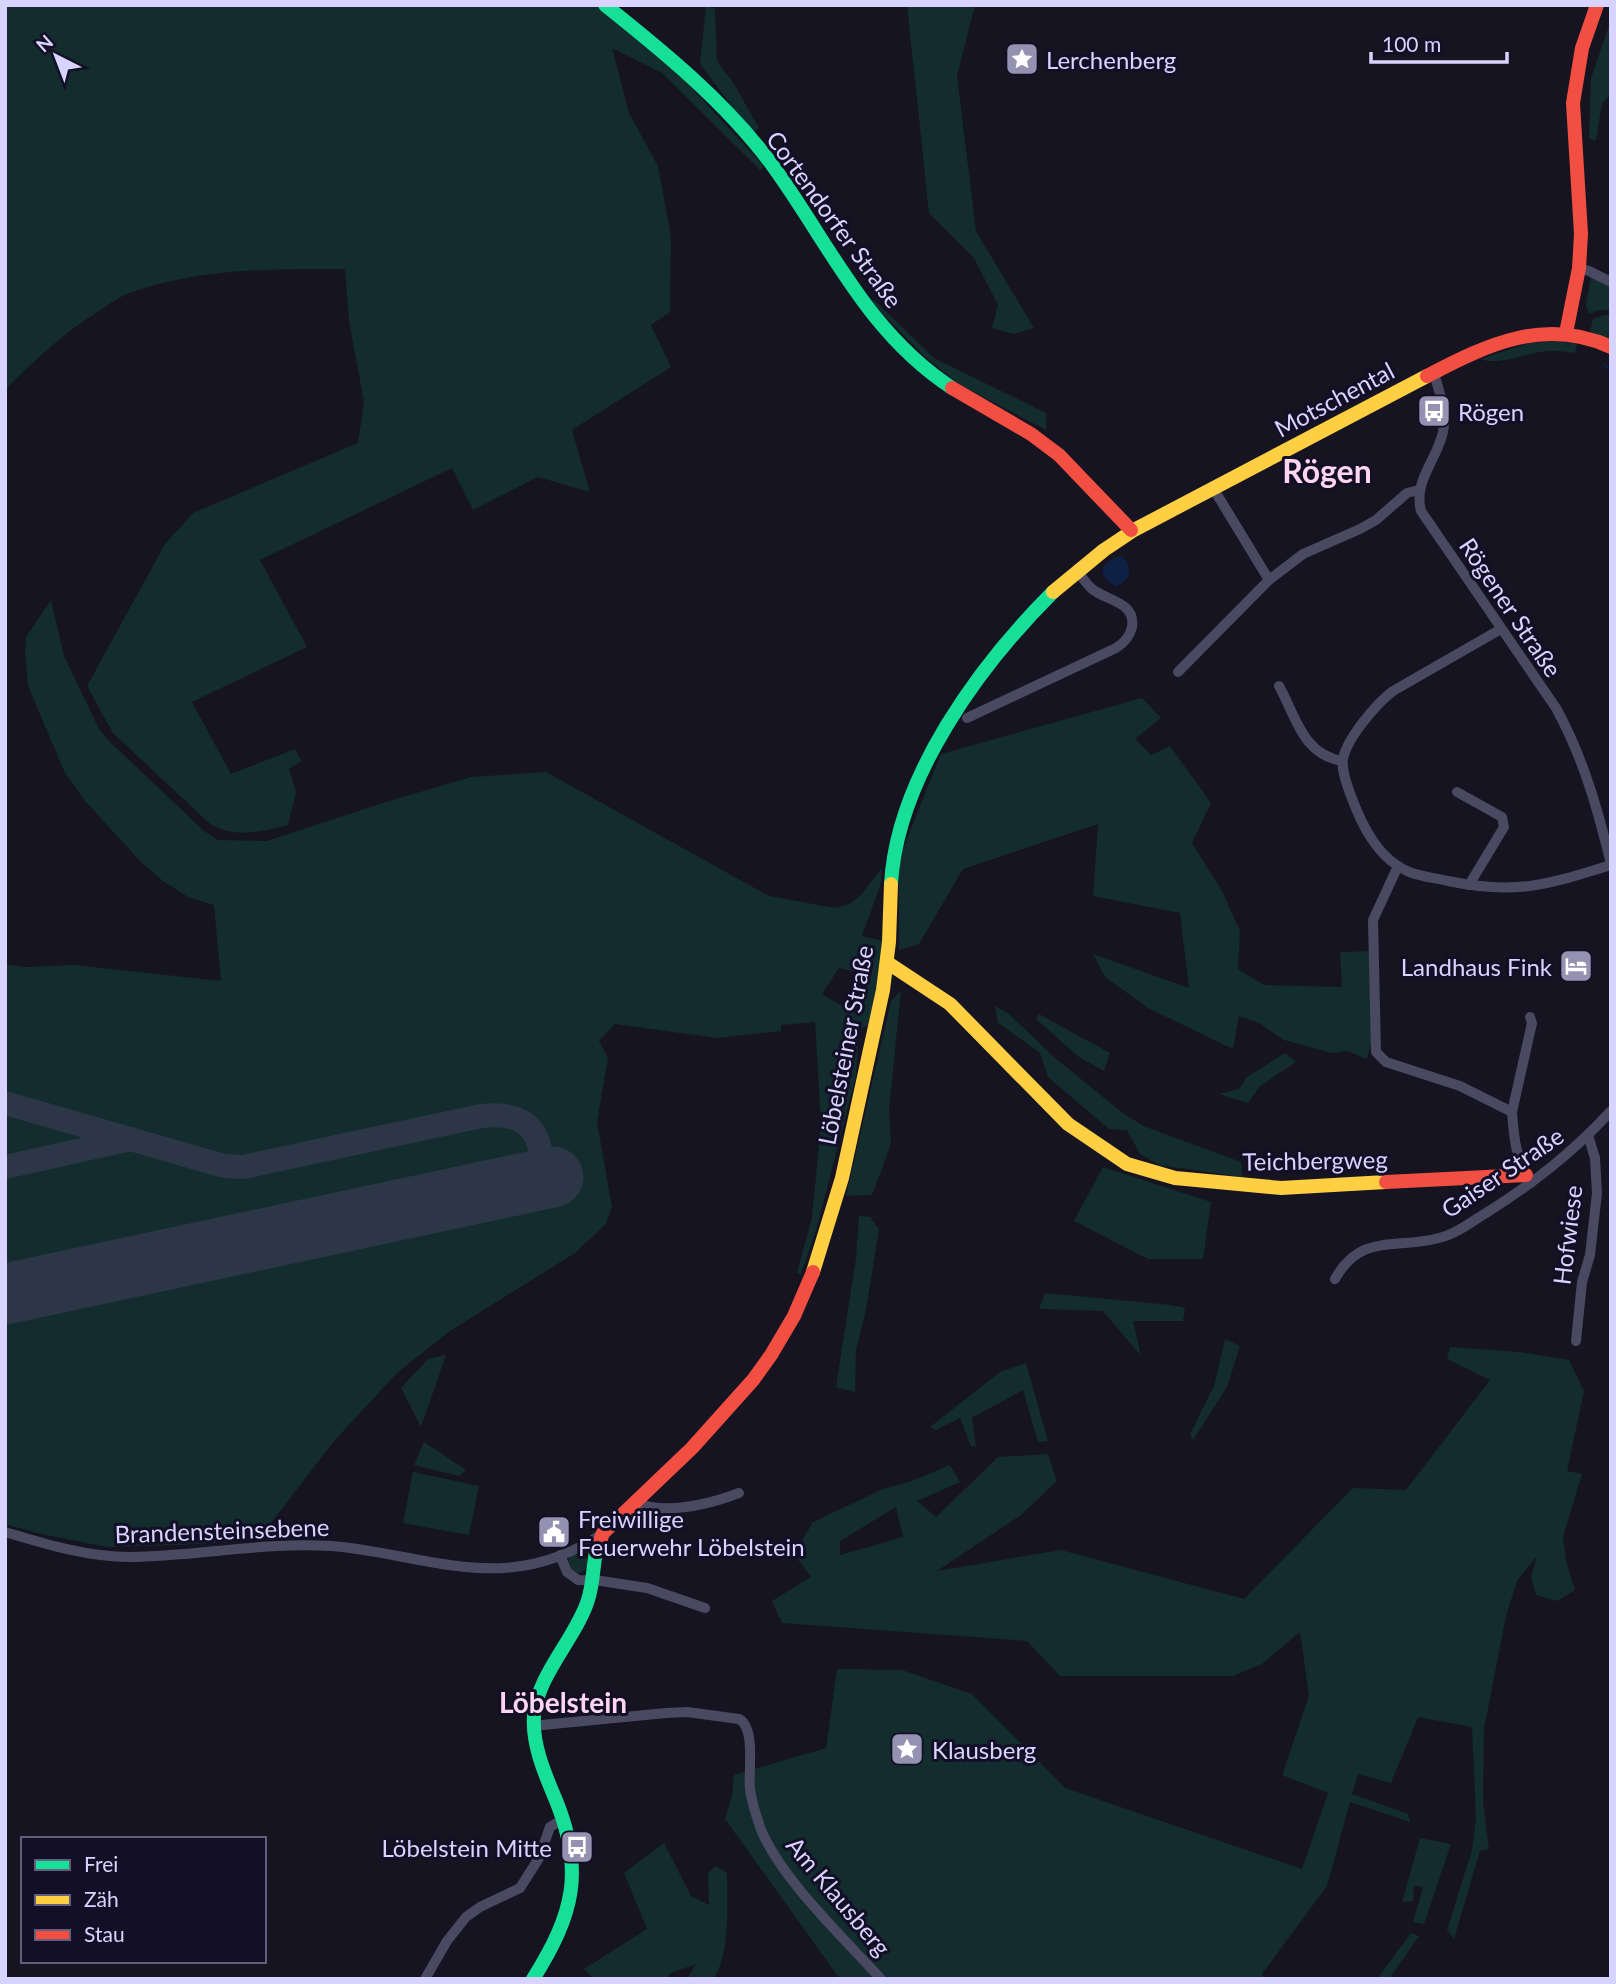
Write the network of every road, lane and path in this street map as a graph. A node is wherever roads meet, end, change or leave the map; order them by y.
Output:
1 (605, 5) edge
2 (1597, 5) edge
3 (1578, 268) junction
4 (1611, 282) edge
5 (1566, 333) junction
6 (1611, 347) edge
7 (1434, 373) junction
8 (1213, 488) junction
9 (1419, 490) junction
10 (1131, 530) junction
11 (1077, 571) junction
12 (1269, 580) junction
13 (1502, 629) junction
14 (1178, 672) dead end
15 (1279, 686) dead end
16 (967, 718) dead end
17 (1342, 761) junction
18 (1457, 792) dead end
19 (1611, 864) edge
20 (1398, 866) junction
21 (1469, 885) junction
22 (888, 963) junction
23 (1530, 1017) dead end
24 (1611, 1111) edge
25 (1512, 1112) junction
26 (1588, 1135) junction
27 (1529, 1179) junction
28 (1335, 1279) dead end
29 (1576, 1341) dead end
30 (739, 1493) dead end
31 (635, 1503) junction
32 (5, 1532) edge
33 (603, 1533) junction
34 (560, 1555) junction
35 (591, 1581) junction
36 (705, 1608) dead end
37 (532, 1726) junction
38 (563, 1819) junction
39 (425, 1979) edge
40 (533, 1979) edge
41 (881, 1979) edge

1 - 10 street, Cortendorfer Straße
2 - 3 street
3 - 4 street
3 - 5 street
5 - 6 street, Motschental
5 - 7 street, Motschental
7 - 8 street, Motschental
7 - 9 street
8 - 10 street, Motschental
8 - 12 street
9 - 12 street
9 - 13 street, Rögener Straße
10 - 11 street, Löbelsteiner Straße
11 - 16 street
11 - 22 street, Löbelsteiner Straße
12 - 14 street
13 - 17 street
13 - 19 street, Rögener Straße
15 - 17 street
17 - 20 street
18 - 21 street
19 - 21 street
20 - 21 street
20 - 25 street
22 - 27 street, Teichbergweg
22 - 31 street, Löbelsteiner Straße
23 - 25 street
24 - 26 street, Gaiser Straße
25 - 27 street
26 - 27 street, Gaiser Straße
26 - 29 street, Hofwiese
27 - 28 street, Gaiser Straße
30 - 31 street
31 - 33 street, Löbelsteiner Straße
32 - 34 street, Brandensteinsebene
33 - 34 street, Brandensteinsebene
33 - 35 street
34 - 35 street
35 - 36 street
35 - 37 street
37 - 38 street
37 - 41 street, Am Klausberg
38 - 39 street
38 - 40 street

